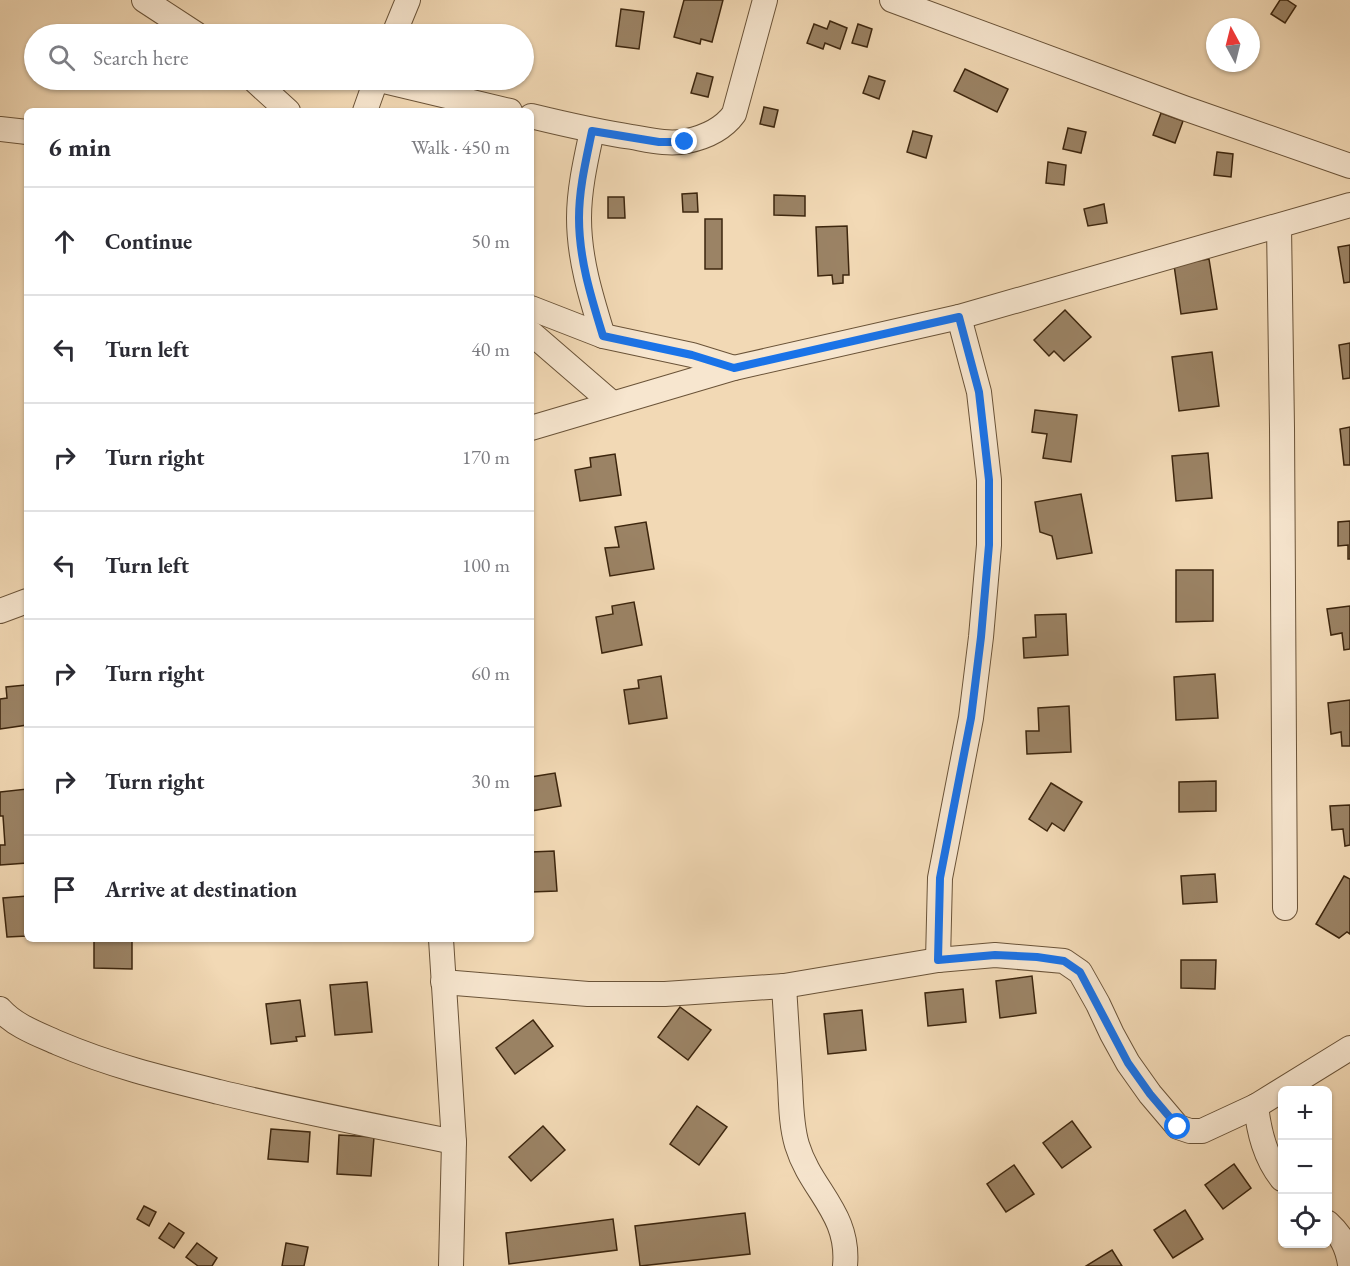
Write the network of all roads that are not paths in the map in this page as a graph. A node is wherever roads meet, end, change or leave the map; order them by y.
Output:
1 (144, 0) edge
2 (408, 0) edge
3 (765, 0) edge
4 (892, 0) edge
5 (181, 24) edge
6 (398, 24) edge
7 (265, 90) edge
8 (374, 90) edge
9 (421, 90) edge
10 (285, 108) edge
11 (366, 108) edge
12 (497, 108) edge
13 (534, 117) edge
14 (0, 129) edge
15 (592, 131) junction
16 (24, 132) edge
17 (1350, 166) edge
18 (1350, 206) edge
19 (1278, 226) junction
20 (534, 309) edge
21 (959, 317) junction
22 (534, 336) edge
23 (603, 336) junction
24 (734, 368) junction
25 (612, 403) junction
26 (534, 427) edge
27 (24, 602) edge
28 (0, 611) edge
29 (1285, 908) dead end
30 (441, 942) edge
31 (938, 960) junction
32 (443, 982) junction
33 (784, 986) junction
34 (0, 1009) edge
35 (1350, 1048) edge
36 (1256, 1106) junction
37 (454, 1142) junction
38 (1278, 1172) edge
39 (1332, 1227) edge
40 (1350, 1264) edge
41 (453, 1265) edge
42 (844, 1266) edge

1 - 5 street
2 - 6 street
3 - 15 street
4 - 17 street
7 - 10 street
8 - 11 street
9 - 12 street
13 - 15 street
14 - 16 street
15 - 23 street
18 - 19 street
19 - 21 street
19 - 29 street
20 - 23 street
21 - 24 street
21 - 31 street
22 - 25 street
23 - 24 street
24 - 25 street
25 - 26 street
27 - 28 street
30 - 32 street
31 - 33 street
31 - 36 street
32 - 33 street
32 - 37 street
33 - 42 street
34 - 37 street
35 - 36 street
36 - 38 street
37 - 41 street
39 - 40 street

